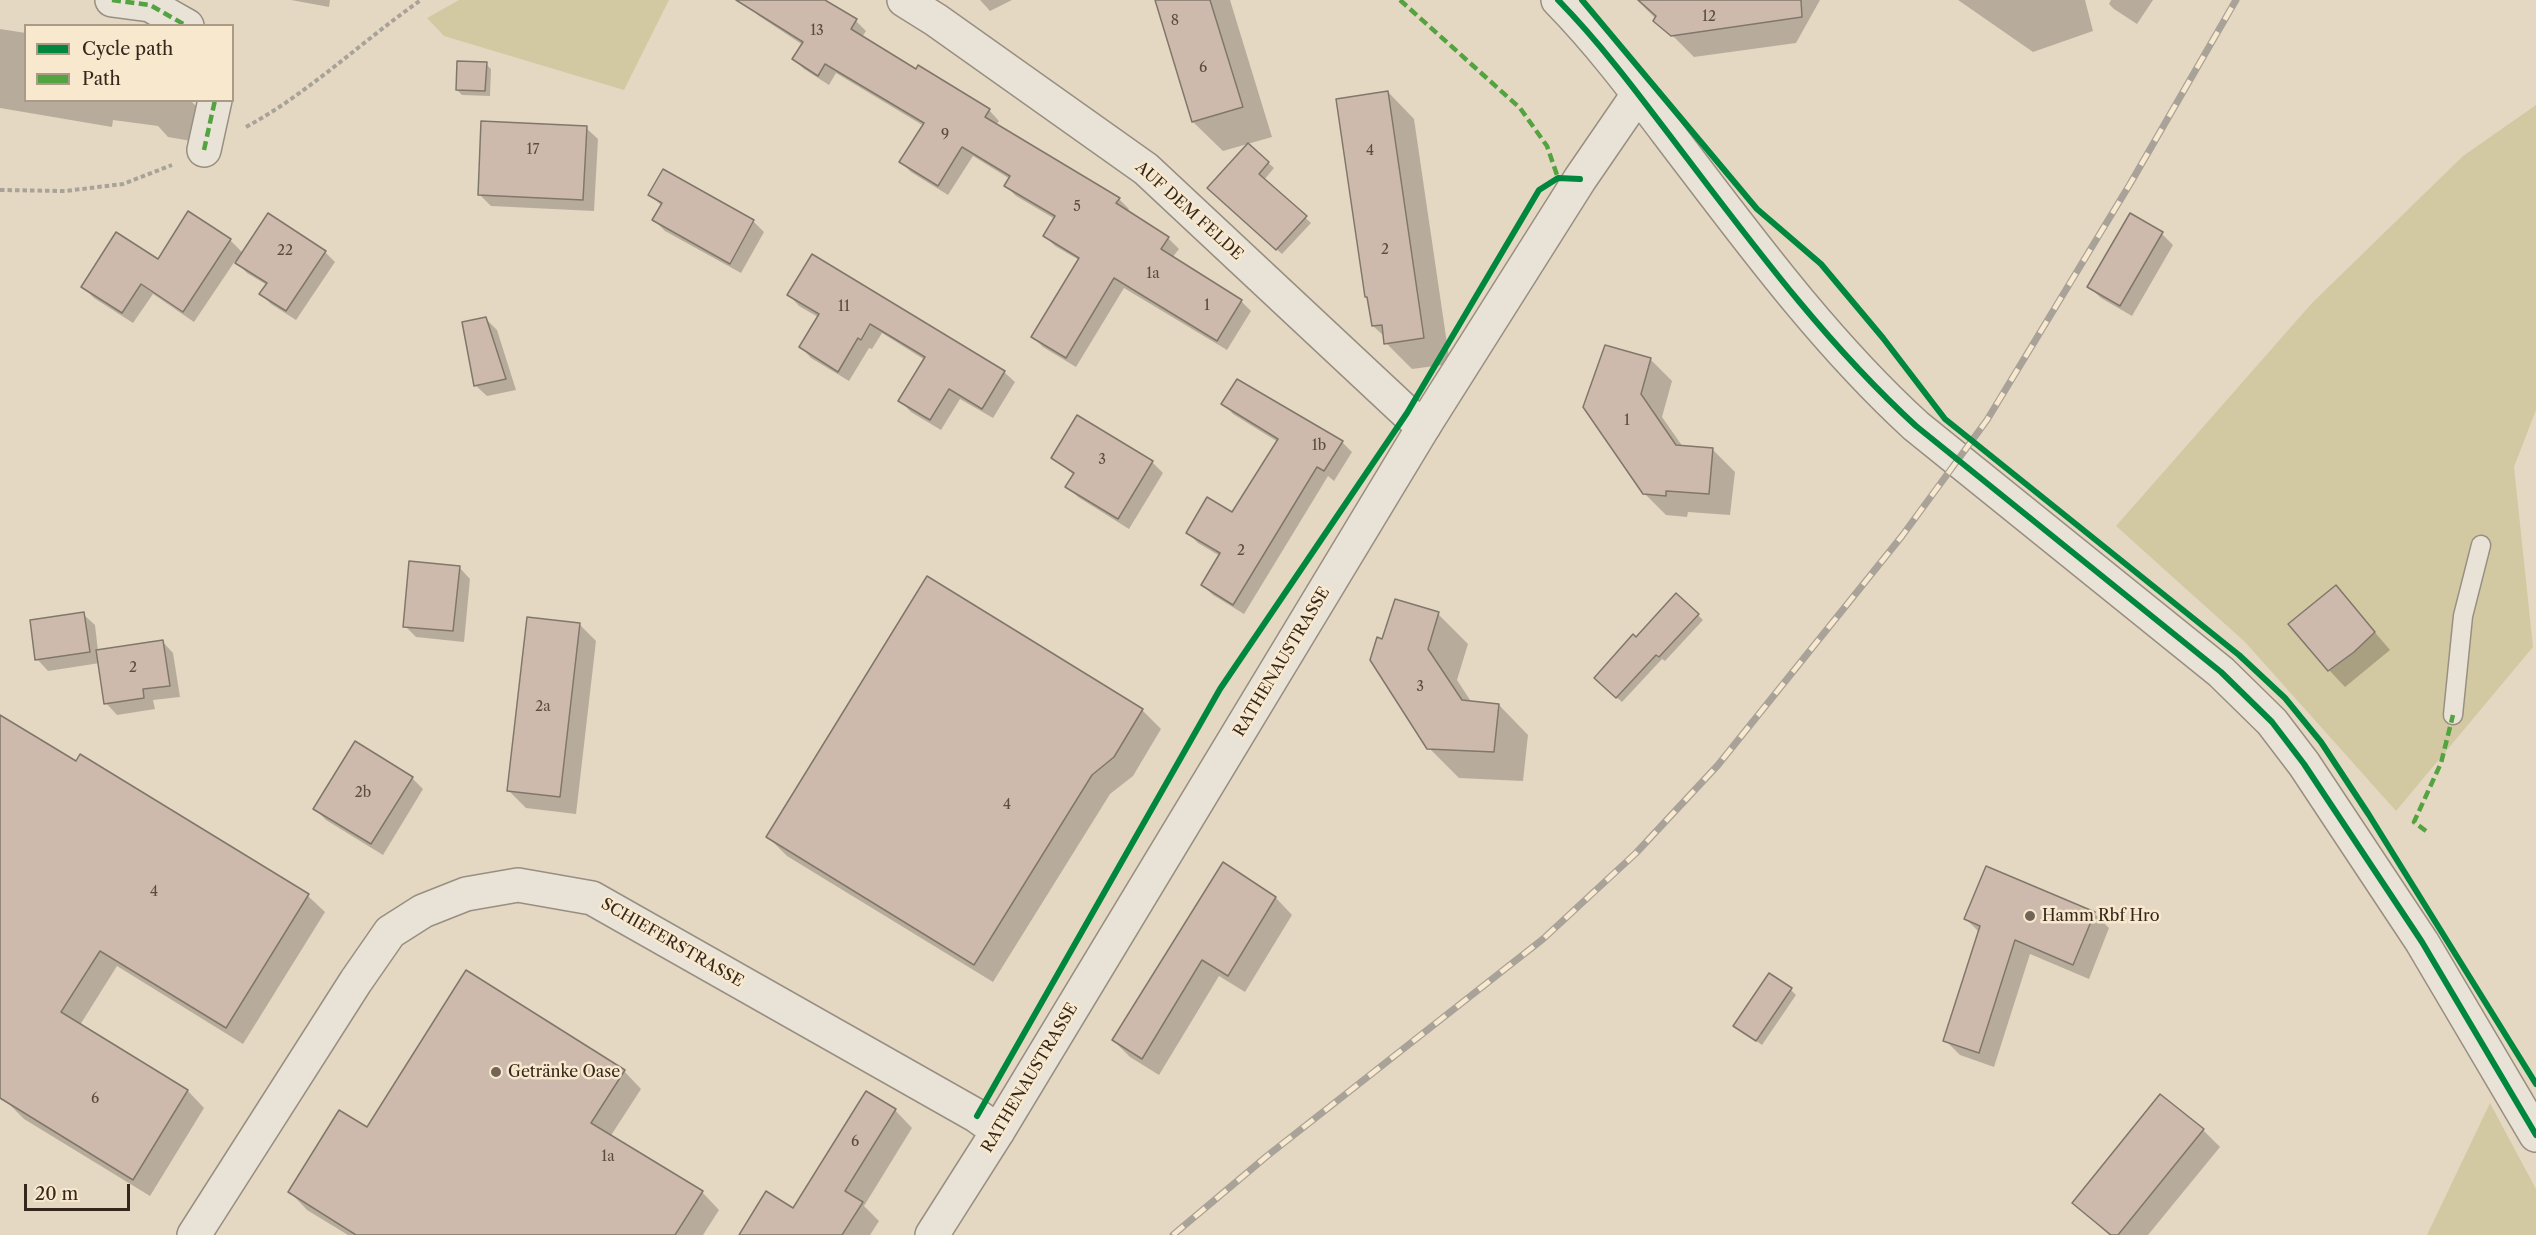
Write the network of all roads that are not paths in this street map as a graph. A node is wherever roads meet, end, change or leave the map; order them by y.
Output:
1 (112, 0) edge
2 (904, 0) edge
3 (1558, 0) edge
4 (183, 24) edge
5 (1639, 93) junction
6 (215, 102) edge
7 (204, 150) dead end
8 (1424, 426) junction
9 (2481, 545) dead end
10 (2453, 715) dead end
11 (998, 1131) junction
12 (2536, 1135) edge
13 (194, 1235) edge
14 (932, 1235) edge

1 - 4 street
2 - 8 street, AUF DEM FELDE
3 - 5 street
5 - 8 street, RATHENAUSTRASSE
5 - 12 street
6 - 7 street
8 - 11 street, RATHENAUSTRASSE
9 - 10 lane
11 - 13 street, SCHIEFERSTRASSE
11 - 14 street, RATHENAUSTRASSE

